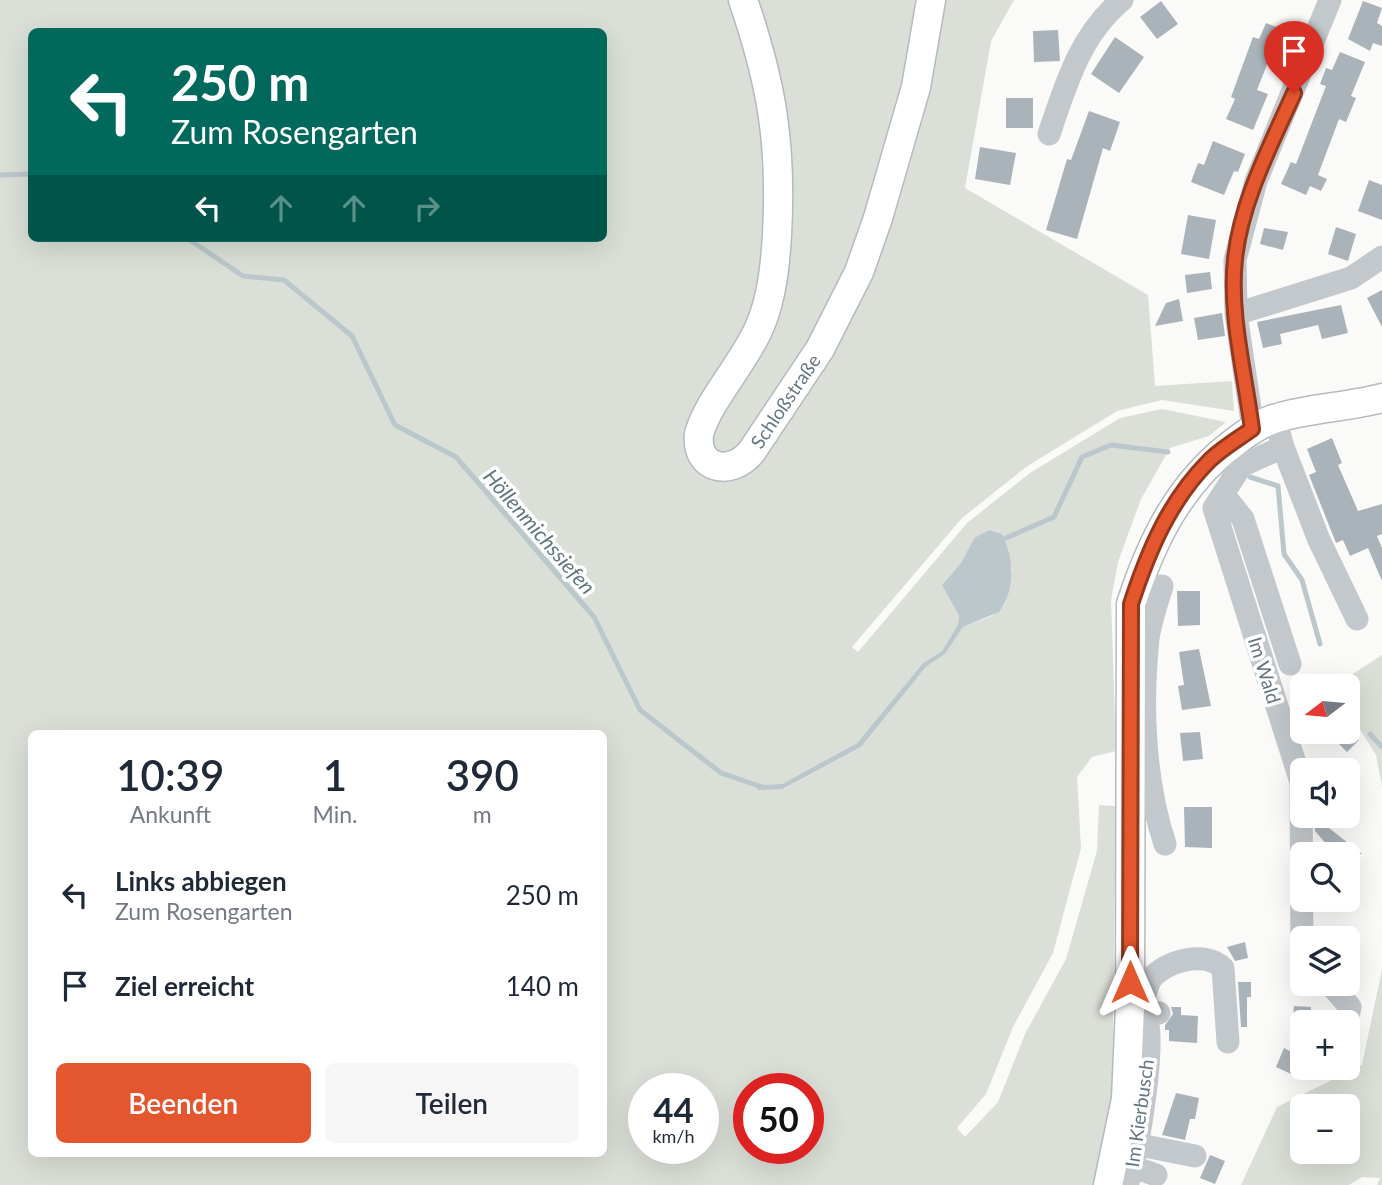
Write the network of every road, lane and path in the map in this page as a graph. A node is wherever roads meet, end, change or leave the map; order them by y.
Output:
1 (743, 0) edge
2 (931, 0) edge
3 (1122, 0) edge
4 (1331, 0) edge
5 (1049, 134) dead end
6 (1382, 257) edge
7 (1236, 314) junction
8 (1382, 398) edge
9 (1264, 424) junction
10 (1283, 447) junction
11 (1223, 494) junction
12 (1162, 586) dead end
13 (1357, 619) dead end
14 (1290, 664) dead end
15 (1138, 772) junction
16 (1165, 844) dead end
17 (1302, 926) edge
18 (1340, 996) edge
19 (1349, 1010) edge
20 (1144, 1011) junction
21 (1228, 1042) dead end
22 (1195, 1156) dead end
23 (1131, 1165) edge
24 (1156, 1175) dead end
25 (1108, 1185) edge

1 - 2 main road, Schloßstraße
3 - 5 street
4 - 7 street
6 - 7 street
7 - 9 street
8 - 9 main road
9 - 10 street
9 - 15 main road
10 - 11 street, Im Wald
10 - 13 street
11 - 14 street
11 - 17 street, Im Wald
12 - 15 street
15 - 16 street
15 - 20 main road
18 - 19 street
20 - 21 street
20 - 23 street, Im Kierbusch
20 - 25 main road
22 - 23 street
23 - 24 street

